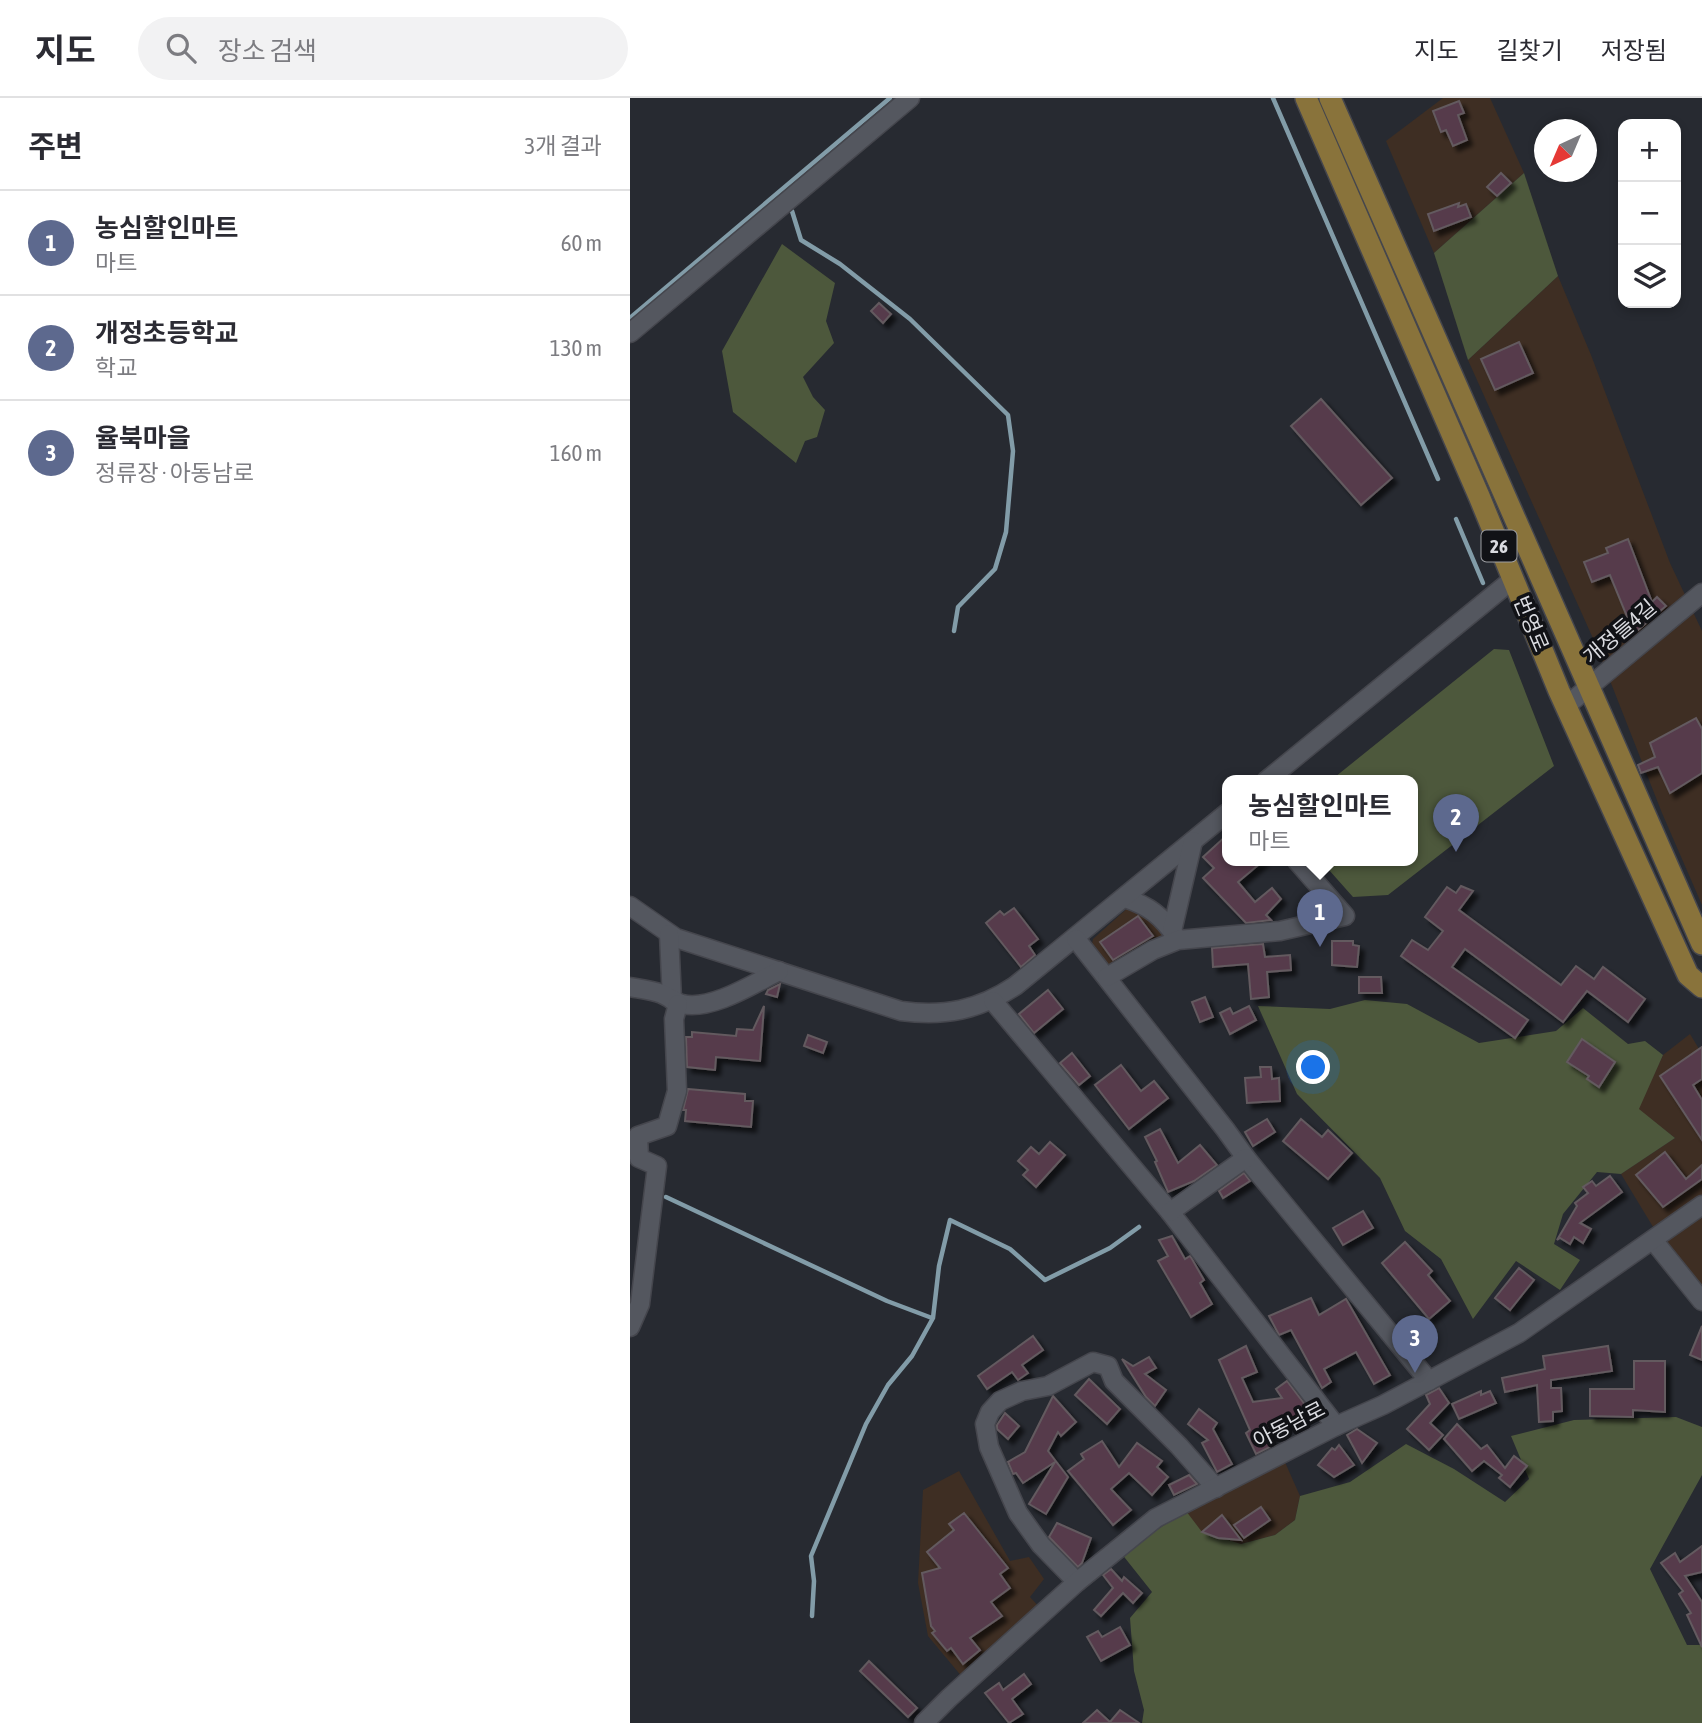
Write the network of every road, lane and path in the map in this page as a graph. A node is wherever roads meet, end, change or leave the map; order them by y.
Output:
1 (911, 98) edge
2 (1306, 98) edge
3 (1330, 98) edge
4 (630, 333) edge
5 (1512, 580) junction
6 (1702, 593) edge
7 (1588, 688) junction
8 (1566, 706) junction
9 (1273, 775) edge
10 (1222, 817) edge
11 (1193, 841) junction
12 (1301, 866) edge
13 (1125, 898) junction
14 (630, 906) edge
15 (669, 934) junction
16 (1175, 935) junction
17 (1076, 939) junction
18 (1702, 944) edge
19 (779, 971) junction
20 (1107, 977) junction
21 (630, 987) edge
22 (1702, 988) edge
23 (993, 1001) junction
24 (675, 1002) junction
25 (1246, 1158) junction
26 (1702, 1205) edge
27 (1170, 1212) junction
28 (1653, 1240) junction
29 (1702, 1301) edge
30 (630, 1327) edge
31 (1429, 1381) junction
32 (1336, 1426) junction
33 (1216, 1488) junction
34 (1077, 1582) junction
35 (924, 1723) edge

1 - 4 street
2 - 5 main road, 번영로 / 26
3 - 7 main road, 번영로 / 26
5 - 8 main road, 번영로 / 26
5 - 9 street
6 - 7 street, 개정들4길
7 - 8 street, 개정들4길
7 - 18 main road, 번영로 / 26
8 - 22 main road, 번영로 / 26
10 - 11 street
11 - 13 street
11 - 16 street
12 - 16 street
13 - 16 street
13 - 17 street
14 - 15 street
15 - 19 street
15 - 24 street
16 - 20 street
17 - 20 street
17 - 23 street
19 - 23 street
19 - 24 street
20 - 25 street
21 - 24 street
23 - 27 street
24 - 30 street
25 - 27 street
25 - 31 street
26 - 28 street, 아동남로
27 - 32 street
28 - 29 street
28 - 31 street, 아동남로
31 - 32 street, 아동남로
32 - 33 street, 아동남로
33 - 34 street, 아동남로
33 - 34 street
34 - 35 street, 아동남로

